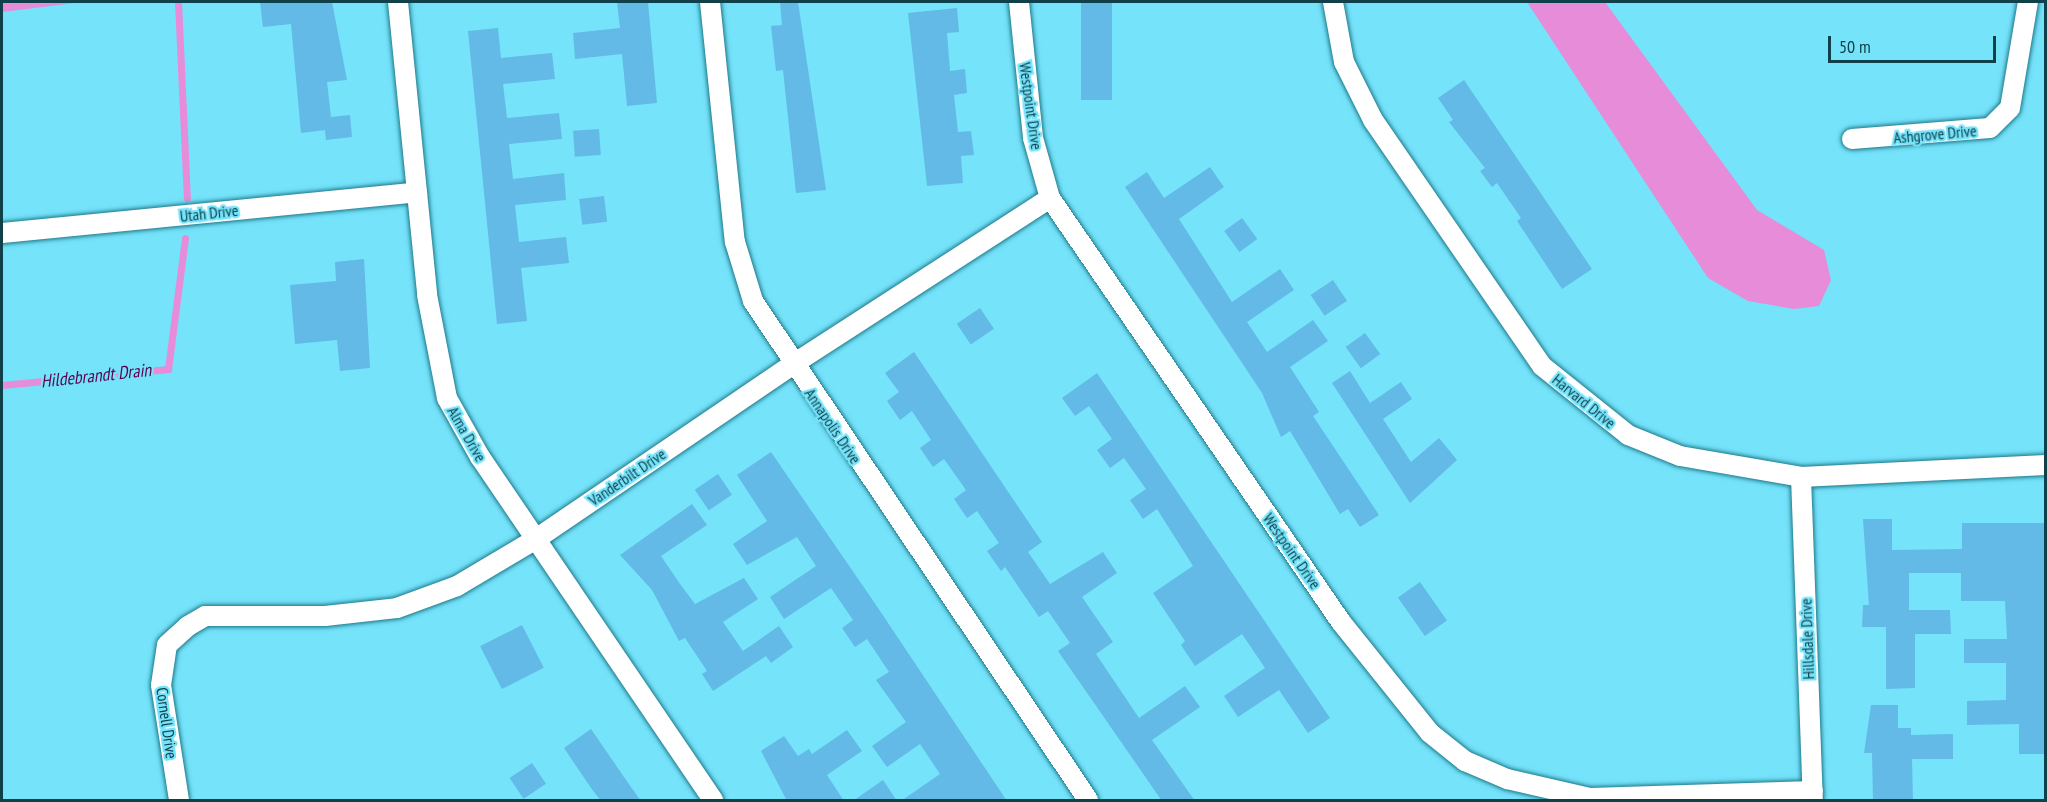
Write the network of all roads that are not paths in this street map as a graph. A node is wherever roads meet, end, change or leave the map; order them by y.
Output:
1 (398, 2) edge
2 (710, 2) edge
3 (1019, 2) edge
4 (1333, 2) edge
5 (2028, 2) edge
6 (1852, 139) dead end
7 (417, 192) junction
8 (1050, 198) junction
9 (2, 233) edge
10 (792, 365) junction
11 (2046, 465) edge
12 (1801, 477) junction
13 (536, 539) junction
14 (167, 645) joint
15 (1813, 796) edge
16 (179, 801) edge
17 (713, 801) edge
18 (1088, 801) edge

1 - 7 street, Alma Drive
2 - 10 street, Annapolis Drive
3 - 8 street, Westpoint Drive
4 - 12 street, Harvard Drive
5 - 6 street, Ashgrove Drive
7 - 9 street, Utah Drive
7 - 13 street, Alma Drive
8 - 10 street, Vanderbilt Drive
8 - 15 street, Westpoint Drive
10 - 13 street, Vanderbilt Drive
10 - 18 street, Annapolis Drive
11 - 12 street, Harvard Drive
12 - 15 street, Hillsdale Drive
13 - 14 street, Vanderbilt Drive
13 - 17 street, Alma Drive
14 - 16 street, Cornell Drive

